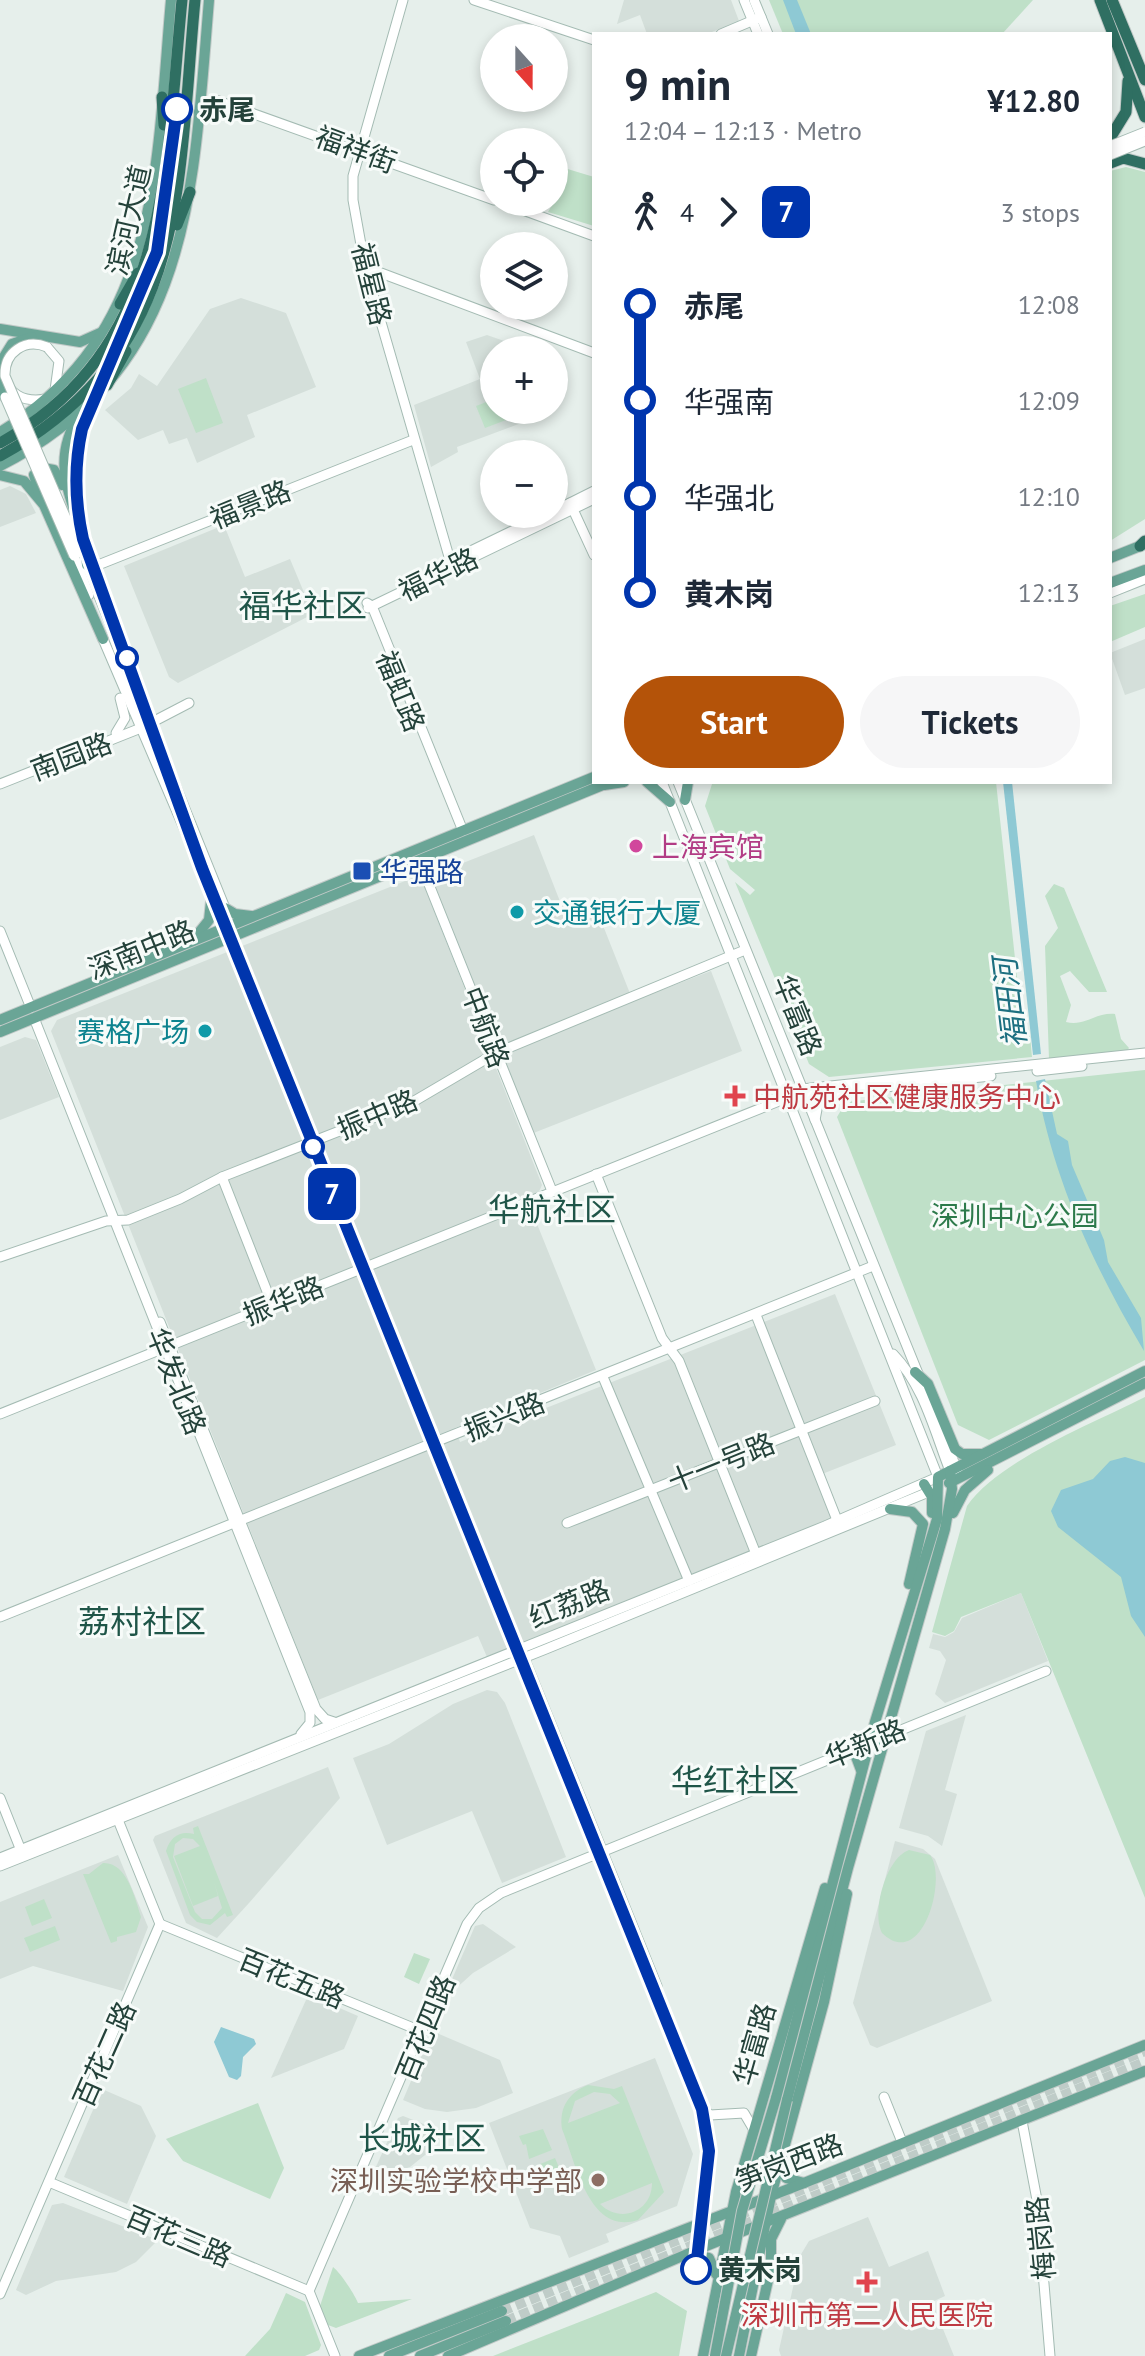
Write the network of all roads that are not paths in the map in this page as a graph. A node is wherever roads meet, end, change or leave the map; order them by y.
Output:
1 (171, 0) edge
2 (182, 0) edge
3 (195, 0) edge
4 (209, 0) edge
5 (403, 0) edge
6 (474, 0) edge
7 (744, 0) edge
8 (754, 0) edge
9 (1100, 0) edge
10 (1112, 0) edge
11 (757, 19) junction
12 (726, 32) edge
13 (758, 32) edge
14 (767, 32) edge
15 (592, 39) edge
16 (1136, 58) junction
17 (1145, 69) edge
18 (1127, 72) junction
19 (1145, 80) edge
20 (202, 89) junction
21 (162, 97) junction
22 (218, 101) junction
23 (199, 112) junction
24 (1145, 117) edge
25 (1145, 132) edge
26 (1112, 135) edge
27 (1145, 141) edge
28 (1112, 144) edge
29 (167, 150) junction
30 (361, 151) junction
31 (1112, 154) edge
32 (1112, 162) edge
33 (1145, 164) edge
34 (190, 192) junction
35 (480, 195) edge
36 (539, 216) edge
37 (592, 235) edge
38 (168, 244) junction
39 (152, 248) junction
40 (365, 267) junction
41 (120, 304) junction
42 (142, 316) junction
43 (110, 323) junction
44 (0, 329) edge
45 (46, 341) junction
46 (592, 352) edge
47 (0, 363) edge
48 (0, 373) edge
49 (107, 385) junction
50 (2, 389) edge
51 (50, 396) junction
52 (86, 405) junction
53 (0, 432) edge
54 (413, 440) junction
55 (0, 443) edge
56 (0, 456) edge
57 (0, 466) edge
58 (0, 475) edge
59 (592, 492) edge
60 (592, 500) edge
61 (70, 502) junction
62 (44, 505) junction
63 (572, 506) junction
64 (568, 507) edge
65 (520, 528) edge
66 (1144, 544) edge
67 (592, 551) edge
68 (78, 555) junction
69 (1112, 559) edge
70 (451, 564) junction
71 (88, 567) junction
72 (1145, 570) edge
73 (1145, 579) edge
74 (1112, 582) edge
75 (1112, 592) edge
76 (369, 605) joint
77 (103, 639) junction
78 (114, 667) junction
79 (189, 703) dead end
80 (135, 705) junction
81 (143, 725) junction
82 (119, 734) junction
83 (151, 750) junction
84 (0, 781) edge
85 (594, 784) edge
86 (595, 784) edge
87 (649, 784) edge
88 (663, 784) edge
89 (679, 784) edge
90 (688, 784) edge
91 (685, 800) junction
92 (670, 802) junction
93 (461, 832) junction
94 (420, 862) junction
95 (212, 892) junction
96 (225, 908) joint
97 (257, 915) junction
98 (226, 928) junction
99 (0, 931) edge
100 (243, 934) junction
101 (188, 944) junction
102 (745, 950) junction
103 (732, 955) junction
104 (34, 1014) junction
105 (0, 1020) edge
106 (0, 1032) edge
107 (496, 1053) junction
108 (1145, 1053) edge
109 (1145, 1059) edge
110 (1057, 1066) junction
111 (1024, 1070) junction
112 (803, 1092) junction
113 (834, 1092) junction
114 (789, 1097) junction
115 (815, 1122) junction
116 (596, 1174) junction
117 (222, 1177) junction
118 (552, 1191) junction
119 (116, 1220) junction
120 (0, 1257) edge
121 (873, 1266) junction
122 (860, 1272) junction
123 (272, 1304) junction
124 (756, 1315) junction
125 (167, 1347) junction
126 (672, 1349) junction
127 (890, 1351) junction
128 (1145, 1371) edge
129 (915, 1372) junction
130 (603, 1377) junction
131 (1145, 1383) edge
132 (927, 1400) junction
133 (875, 1401) dead end
134 (0, 1414) edge
135 (802, 1430) junction
136 (987, 1453) junction
137 (1002, 1458) junction
138 (720, 1462) junction
139 (955, 1475) junction
140 (933, 1485) junction
141 (650, 1490) junction
142 (890, 1509) junction
143 (837, 1520) junction
144 (238, 1522) junction
145 (567, 1523) dead end
146 (945, 1529) junction
147 (756, 1554) junction
148 (923, 1567) junction
149 (689, 1581) junction
150 (0, 1617) edge
151 (905, 1617) junction
152 (916, 1625) junction
153 (521, 1655) junction
154 (1046, 1671) dead end
155 (338, 1722) junction
156 (887, 1735) junction
157 (295, 1738) junction
158 (870, 1742) junction
159 (843, 1753) junction
160 (863, 1768) junction
161 (877, 1768) junction
162 (0, 1798) edge
163 (0, 1812) edge
164 (116, 1815) junction
165 (599, 1852) junction
166 (20, 1853) junction
167 (0, 1858) edge
168 (0, 1866) edge
169 (843, 1866) junction
170 (160, 1924) junction
171 (423, 2032) junction
172 (1145, 2045) edge
173 (1145, 2071) edge
174 (884, 2097) dead end
175 (782, 2099) junction
176 (763, 2100) junction
177 (1022, 2121) junction
178 (754, 2131) junction
179 (902, 2142) junction
180 (779, 2165) junction
181 (49, 2182) junction
182 (804, 2183) junction
183 (771, 2196) junction
184 (737, 2210) junction
185 (781, 2219) junction
186 (762, 2220) junction
187 (726, 2239) junction
188 (684, 2255) junction
189 (718, 2280) junction
190 (309, 2291) junction
191 (0, 2294) edge
192 (335, 2356) edge
193 (359, 2356) edge
194 (389, 2356) edge
195 (420, 2356) edge
196 (448, 2356) edge
197 (703, 2356) edge
198 (715, 2356) edge
199 (726, 2356) edge
200 (739, 2356) edge
201 (751, 2356) edge
202 (1050, 2356) edge

1 - 21 main road
2 - 29 highway, 滨河大道
3 - 38 highway, 滨河大道
4 - 20 main road
5 - 30 main road, 福星路
6 - 15 main road
7 - 11 main road
8 - 11 main road
9 - 18 highway
10 - 16 highway
11 - 12 main road
11 - 13 main road
11 - 14 main road
16 - 17 highway
16 - 19 highway
18 - 24 highway
18 - 26 highway
20 - 22 main road
20 - 23 main road
21 - 29 highway
21 - 41 main road
22 - 23 main road
22 - 30 main road, 福祥街
23 - 34 main road
25 - 28 main road, bridge
27 - 31 main road, bridge
29 - 39 highway, 滨河大道
30 - 35 main road, 福祥街
30 - 40 main road, 福星路
32 - 33 highway
34 - 38 highway
34 - 49 main road
36 - 37 main road
38 - 42 highway, 滨河大道
39 - 41 highway
39 - 55 highway, 滨河大道
40 - 46 main road
40 - 54 main road, 福星路
41 - 43 main road
42 - 49 highway
42 - 56 highway, 滨河大道
43 - 45 main road
43 - 51 main road
44 - 45 main road
45 - 47 main road
45 - 51 main road
45 - 68 main road, bridge
48 - 51 main road
49 - 52 main road
50 - 68 main road, bridge
51 - 53 main road
52 - 57 main road
52 - 61 main road
54 - 70 main road, 福星路
54 - 71 main road, 福景路
58 - 62 main road
59 - 63 main road, 福华路
60 - 63 main road, 福华路
61 - 62 main road
61 - 71 main road
62 - 77 main road
63 - 64 main road, 福华路
63 - 67 main road
63 - 70 main road, 福华路
65 - 70 main road, 福华路
66 - 69 main road
68 - 71 main road
68 - 77 main road
70 - 76 main road, 福华路
71 - 80 main road
72 - 74 main road
73 - 75 main road
76 - 93 main road, 福虹路
77 - 78 main road
78 - 80 main road
78 - 82 main road
79 - 81 main road
80 - 81 main road
81 - 82 main road, 南园路
81 - 83 main road
81 - 96 main road
82 - 83 main road
82 - 84 main road, 南园路
83 - 95 main road
85 - 93 main road, 深南中路
86 - 94 main road, 深南中路
87 - 92 main road
88 - 92 main road, 华富路
89 - 91 main road, 华富路
90 - 91 main road
91 - 102 main road, 华富路
92 - 103 main road, 华富路
93 - 97 main road, 深南中路
94 - 100 main road, 深南中路
94 - 107 main road, 中航路
95 - 98 main road
95 - 101 main road
96 - 97 main road
97 - 98 main road, 深南中路
98 - 100 main road
98 - 101 main road, 深南中路
99 - 104 main road, 华发北路
100 - 104 main road, 深南中路
101 - 104 main road, 深南中路
102 - 103 main road, 振中路
102 - 112 main road, 华富路
103 - 107 main road, 振中路
103 - 114 main road, 华富路
104 - 105 main road, 深南中路
104 - 106 main road, 深南中路
104 - 119 main road, 华发北路
107 - 117 main road, 振中路
107 - 118 main road, 中航路
108 - 110 main road
109 - 110 main road
110 - 111 main road
111 - 112 main road
111 - 113 main road
112 - 113 main road
112 - 114 main road, 振华路
112 - 115 main road, 华富路
113 - 115 main road
114 - 116 main road, 振华路
114 - 122 main road, 华富路
115 - 121 main road, 华富路
116 - 118 main road, 振华路
116 - 126 main road
117 - 119 main road, 振中路
117 - 123 main road
118 - 123 main road, 振华路
119 - 120 main road, 振中路
119 - 125 main road, 华发北路
121 - 122 main road, 振兴路
121 - 129 main road, 华富路
122 - 124 main road, 振兴路
122 - 127 main road, 华富路
123 - 125 main road, 振华路
124 - 126 main road, 振兴路
124 - 135 main road
125 - 134 main road, 振华路
125 - 144 main road, 华发北路
126 - 130 main road, 振兴路
126 - 138 main road
127 - 132 main road, 华富路
127 - 140 main road, 华富路
128 - 136 main road, 红荔路
129 - 132 main road, 华富路
129 - 136 main road
130 - 141 main road
130 - 144 main road, 振兴路
131 - 137 main road, 红荔路
132 - 139 main road, 华富路
133 - 135 main road, 十一号路
135 - 138 main road, 十一号路
135 - 143 main road
136 - 139 main road, 红荔路
137 - 139 main road, 红荔路
137 - 146 main road
138 - 141 main road, 十一号路
138 - 147 main road
139 - 140 main road, 红荔路
139 - 146 main road, 华富路
140 - 142 main road, 红荔路
140 - 143 main road, 红荔路
140 - 148 main road, 华富路
141 - 145 main road, 十一号路
141 - 149 main road
142 - 151 main road
142 - 153 main road, 红荔路
143 - 147 main road, 红荔路
144 - 150 main road, 振兴路
144 - 155 main road, 华发北路
144 - 157 main road, 华发北路
146 - 152 main road, 华富路
147 - 149 main road, 红荔路
148 - 151 main road, 华富路
148 - 152 main road, 华富路
149 - 153 main road, 红荔路
151 - 158 main road, 华富路
152 - 156 main road, 华富路
153 - 155 main road, 红荔路
153 - 164 main road, 红荔路
153 - 165 main road
154 - 156 main road, 华新路
155 - 157 main road, 红荔路
156 - 158 main road, 华新路
156 - 161 main road, 华富路
157 - 164 main road, 红荔路
158 - 159 main road, 华新路
158 - 160 main road, 华富路
159 - 160 main road
159 - 165 main road, 华新路
160 - 161 main road
160 - 169 main road, 华富路
161 - 169 main road, 华富路
162 - 166 main road
163 - 166 main road
164 - 166 main road, 红荔路
164 - 170 main road
165 - 171 main road, 百花四路
165 - 176 main road
165 - 178 main road
166 - 167 main road, 红荔路
166 - 168 main road, 红荔路
169 - 175 main road, 华富路
169 - 176 main road, 华富路
169 - 180 main road, 华富路
170 - 171 main road, 百花五路
170 - 181 main road, 百花二路
171 - 190 main road, 百花四路
172 - 179 main road, 笋岗西路
173 - 177 main road, 笋岗西路
174 - 179 main road
175 - 184 main road, 华富路, bridge
175 - 186 main road, 华富路, bridge
176 - 178 main road, 华富路
177 - 185 main road, 笋岗西路
177 - 202 main road, 梅岗路
178 - 184 main road, 华富路
179 - 182 main road, 笋岗西路
180 - 182 main road
180 - 183 main road, 华富路
181 - 190 main road, 百花三路
181 - 191 main road, 百花二路
182 - 183 main road, 笋岗西路
183 - 184 main road, 笋岗西路
183 - 186 main road, 华富路
184 - 187 main road, 华富路
184 - 193 main road, 笋岗西路
184 - 198 main road, bridge
185 - 186 main road, 笋岗西路
185 - 201 main road
186 - 187 main road, 笋岗西路
186 - 199 main road, bridge
186 - 200 main road
187 - 188 main road, 笋岗西路
187 - 189 main road, 华富路
188 - 189 main road
188 - 196 main road, 笋岗西路
189 - 197 main road, 华富路
190 - 192 main road
194 - 195 main road

